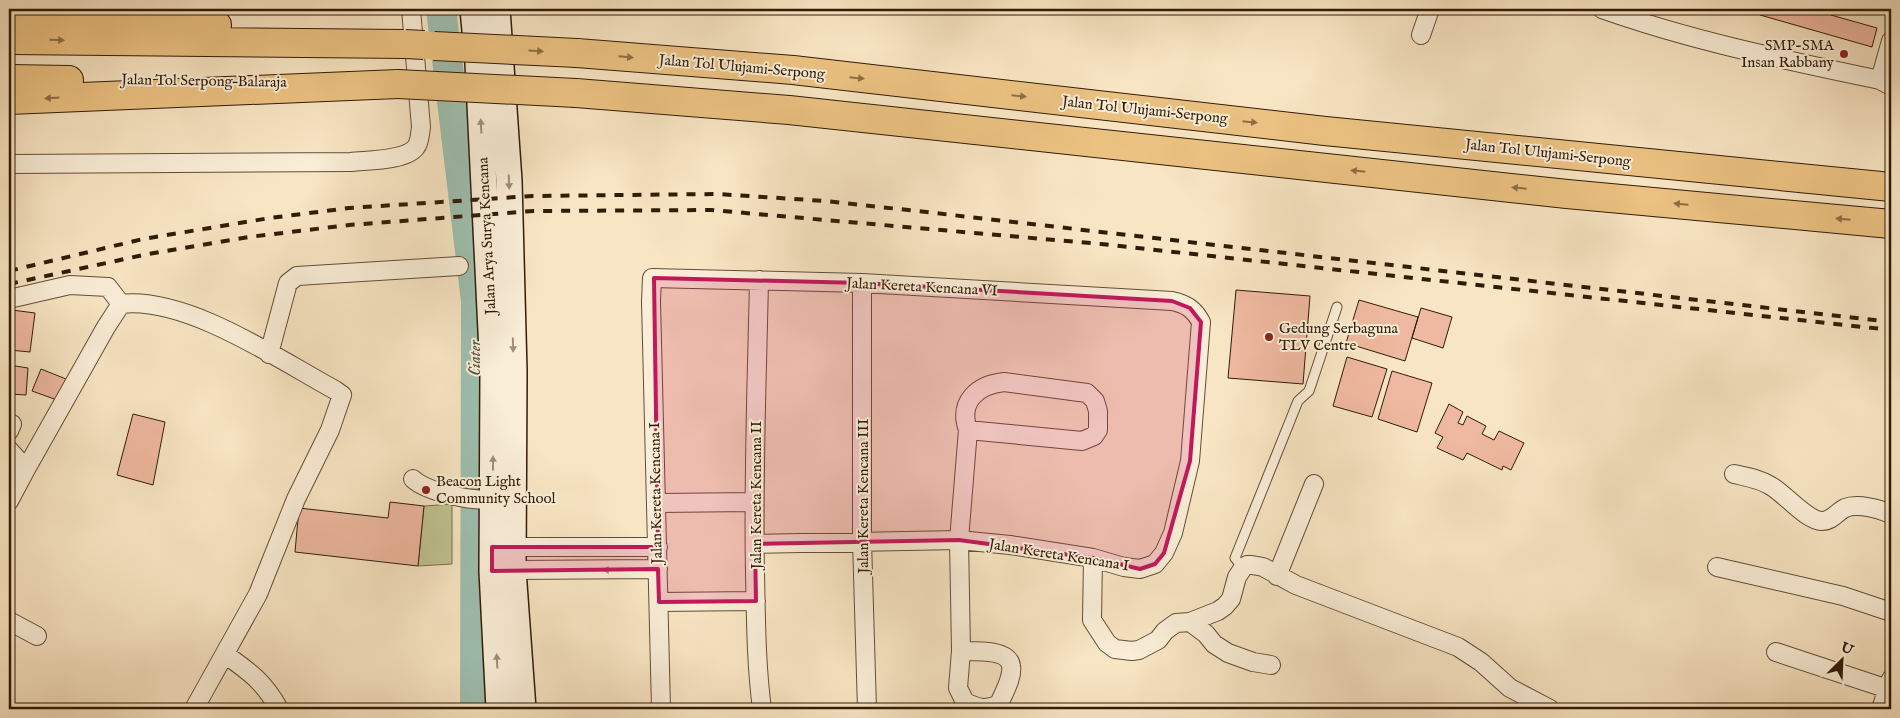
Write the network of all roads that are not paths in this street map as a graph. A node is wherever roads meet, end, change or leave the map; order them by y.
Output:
1 (411, 9) edge
2 (473, 9) edge
3 (498, 9) edge
4 (1430, 9) edge
5 (1602, 9) edge
6 (9, 14) edge
7 (1421, 35) dead end
8 (9, 40) edge
9 (1891, 41) edge
10 (401, 44) junction
11 (490, 63) junction
12 (9, 79) edge
13 (1885, 83) edge
14 (398, 84) junction
15 (9, 100) edge
16 (9, 164) edge
17 (1891, 187) edge
18 (1891, 224) edge
19 (458, 266) dead end
20 (654, 278) joint
21 (759, 280) junction
22 (862, 283) junction
23 (9, 299) edge
24 (121, 304) junction
25 (1337, 307) dead end
26 (1190, 308) joint
27 (269, 354) junction
28 (504, 371) junction
29 (968, 430) junction
30 (9, 450) edge
31 (26, 469) junction
32 (1734, 474) dead end
33 (413, 479) dead end
34 (1314, 484) dead end
35 (480, 499) junction
36 (9, 500) edge
37 (754, 502) junction
38 (657, 503) junction
39 (1891, 514) edge
40 (959, 540) junction
41 (862, 541) junction
42 (754, 544) junction
43 (658, 547) junction
44 (1093, 558) junction
45 (503, 559) junction
46 (1717, 567) dead end
47 (1243, 568) junction
48 (658, 569) junction
49 (1277, 576) junction
50 (756, 601) junction
51 (659, 602) junction
52 (1891, 612) edge
53 (9, 621) edge
54 (1190, 622) junction
55 (37, 636) dead end
56 (961, 651) dead end
57 (1776, 652) dead end
58 (226, 655) junction
59 (1271, 665) dead end
60 (1890, 684) edge
61 (194, 709) edge
62 (279, 709) edge
63 (499, 709) edge
64 (523, 709) edge
65 (661, 709) edge
66 (762, 709) edge
67 (867, 709) edge
68 (1550, 709) edge
69 (1881, 709) edge

1 - 16 street
2 - 11 street
3 - 11 street
4 - 7 street
5 - 13 street
6 - 10 highway
8 -> 10 highway
9 - 13 street
10 -> 17 highway, Jalan Tol Ulujami–Serpong, bridge
28 -> 11 street, Jalan Arya Surya Kencana
11 -> 28 street, Jalan Arya Surya Kencana
12 - 14 highway, Jalan Tol Serpong–Balaraja
14 -> 15 highway
18 -> 14 highway, bridge
19 - 27 street
20 - 21 street, Jalan Kereta Kencana VI
20 - 38 street, Jalan Kereta Kencana I
21 - 22 street, Jalan Kereta Kencana VI
21 - 37 street, Jalan Kereta Kencana II
22 - 26 street, Jalan Kereta Kencana VI
22 - 41 street, Jalan Kereta Kencana III
23 - 24 street
24 - 27 street
24 - 31 street
25 - 47 lane
26 - 44 street, Jalan Kereta Kencana I
27 - 58 street
35 -> 28 street, Jalan Arya Surya Kencana
28 - 45 street, Jalan Arya Surya Kencana
29 - 29 street
29 - 40 street
30 - 31 street
31 - 36 street
32 - 39 street
33 - 35 street
34 - 49 street
35 - 45 street, Jalan Arya Surya Kencana
37 - 38 street
37 - 42 street, Jalan Kereta Kencana II
38 - 43 street, Jalan Kereta Kencana I
40 - 41 street, Jalan Kereta Kencana I
40 - 44 street, Jalan Kereta Kencana I
40 - 56 street
41 - 42 street, Jalan Kereta Kencana I
41 - 67 street, Jalan Kereta Kencana III
42 - 50 street, Jalan Kereta Kencana II
43 - 45 street
43 - 48 street, Jalan Kereta Kencana I
44 - 54 street
48 -> 45 street
63 -> 45 street, Jalan Arya Surya Kencana
45 - 64 street, Jalan Arya Surya Kencana
46 - 52 street
47 - 49 street
47 - 54 street
48 - 51 street, Jalan Kereta Kencana I
49 - 68 street
50 - 51 street
50 - 66 street, Jalan Kereta Kencana II
51 - 65 street, Jalan Kereta Kencana I
53 - 55 street
54 - 59 street
57 - 60 street
58 - 61 street
58 - 62 street
60 - 69 street

